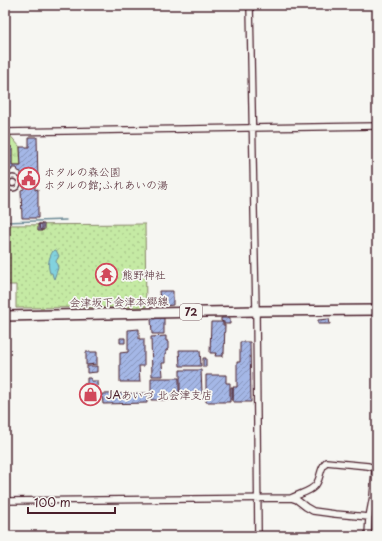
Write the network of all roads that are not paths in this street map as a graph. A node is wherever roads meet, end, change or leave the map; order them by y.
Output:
1 (250, 5) edge
2 (377, 126) edge
3 (252, 128) junction
4 (5, 132) edge
5 (377, 310) edge
6 (256, 311) junction
7 (5, 316) edge
8 (375, 496) edge
9 (258, 498) junction
10 (291, 498) junction
11 (5, 501) edge
12 (369, 517) junction
13 (258, 536) edge
14 (368, 536) edge

1 - 3 street
2 - 3 street
3 - 4 street
3 - 6 street
5 - 6 main road, 会津坂下会津本郷線 / 72
6 - 7 main road, 会津坂下会津本郷線 / 72
6 - 9 street
8 - 10 street
8 - 12 street
9 - 10 street
9 - 11 street
9 - 13 street
10 - 12 street
12 - 14 street

